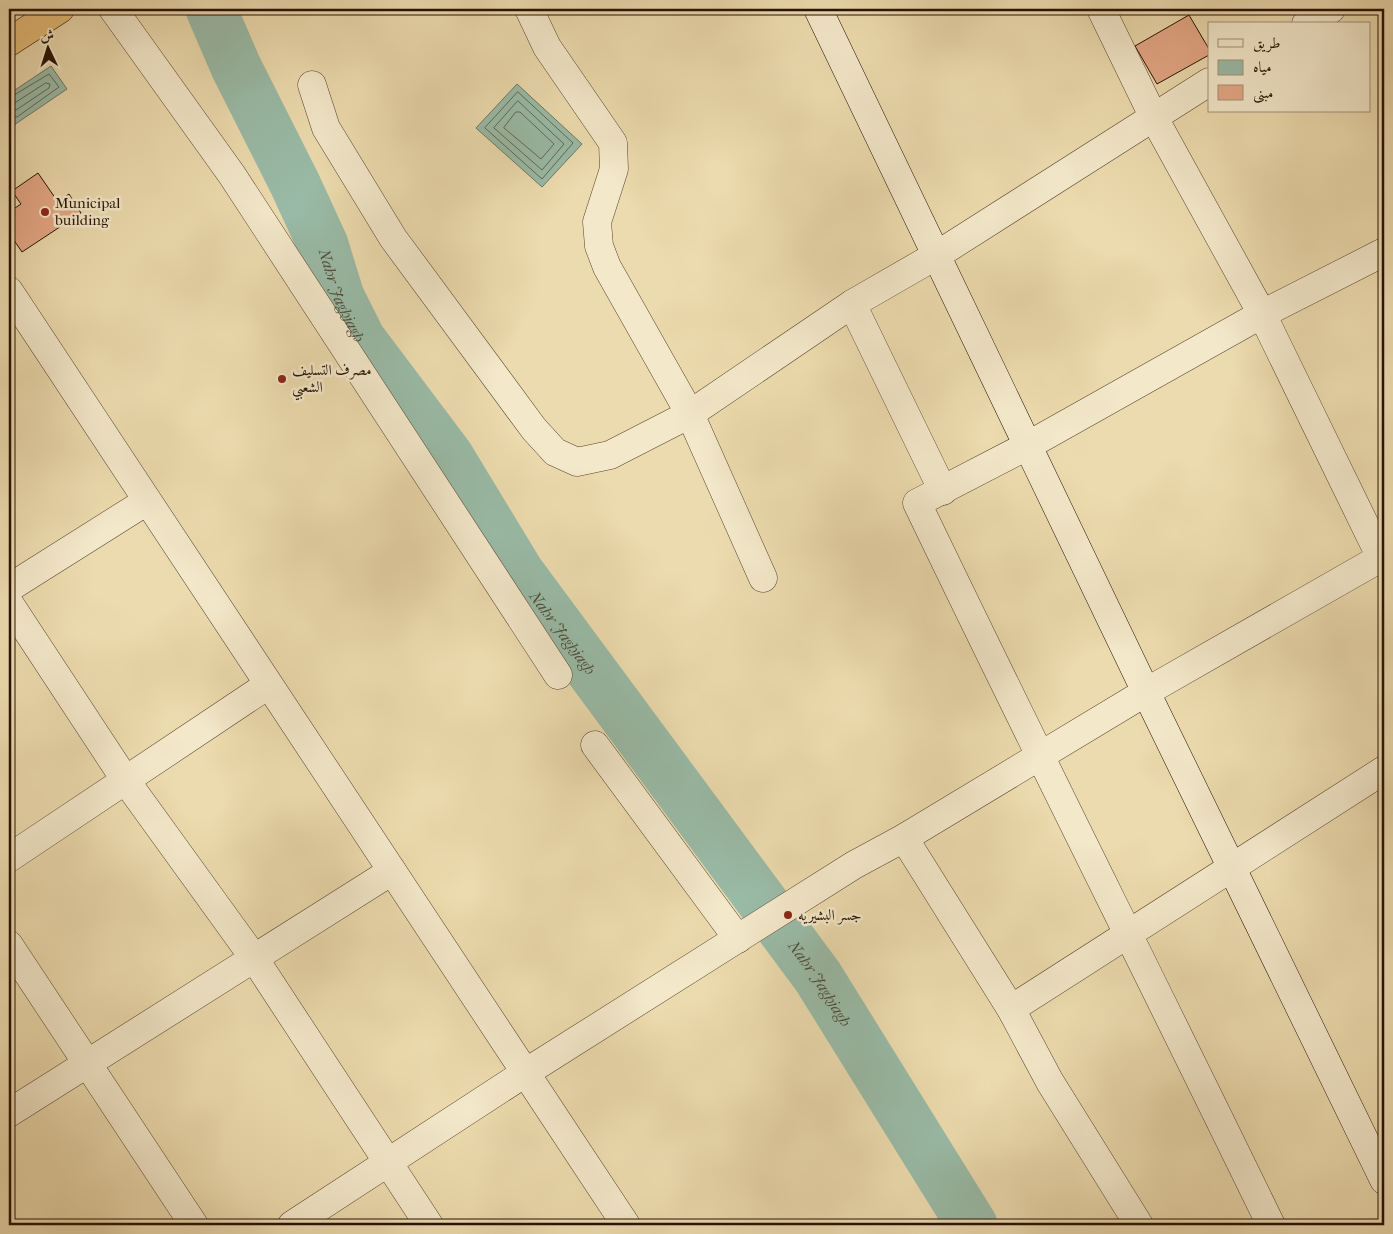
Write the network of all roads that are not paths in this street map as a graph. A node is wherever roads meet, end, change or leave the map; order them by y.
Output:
1 (60, 9) edge
2 (113, 9) edge
3 (529, 9) edge
4 (1101, 9) edge
5 (1331, 9) edge
6 (820, 10) edge
7 (1309, 22) edge
8 (9, 42) edge
9 (1208, 83) edge
10 (312, 85) dead end
11 (1153, 116) junction
12 (1384, 252) edge
13 (937, 255) junction
14 (12, 304) edge
15 (852, 304) junction
16 (1262, 314) junction
17 (690, 414) junction
18 (1028, 446) junction
19 (943, 491) junction
20 (147, 500) junction
21 (1383, 560) edge
22 (763, 578) dead end
23 (9, 588) edge
24 (9, 603) edge
25 (558, 675) dead end
26 (268, 684) junction
27 (1146, 692) junction
28 (595, 745) dead end
29 (1038, 756) junction
30 (1384, 770) edge
31 (126, 781) junction
32 (904, 838) junction
33 (9, 858) edge
34 (1231, 868) junction
35 (392, 871) junction
36 (1129, 933) junction
37 (738, 939) junction
38 (9, 945) edge
39 (254, 958) junction
40 (1011, 1008) junction
41 (87, 1064) junction
42 (525, 1073) junction
43 (9, 1113) edge
44 (389, 1163) junction
45 (1384, 1180) edge
46 (194, 1225) edge
47 (292, 1225) edge
48 (430, 1225) edge
49 (626, 1225) edge
50 (1138, 1225) edge
51 (1272, 1225) edge

1 - 8 highway
2 - 25 street
3 - 17 street
4 - 11 street
5 - 7 street
6 - 13 street
9 - 11 street
10 - 17 street
11 - 13 street
11 - 16 street
12 - 16 street
13 - 15 street
13 - 18 street
14 - 20 street
15 - 17 street
15 - 19 street
16 - 18 street
16 - 21 street
17 - 22 street
18 - 19 street
18 - 27 street
19 - 29 street
20 - 23 street
20 - 26 street
21 - 27 street
24 - 31 street
26 - 31 street
26 - 35 street
27 - 29 street
27 - 34 street
28 - 37 street
29 - 32 street
29 - 36 street
30 - 34 street
31 - 33 street
31 - 39 street
32 - 37 street
32 - 40 street
34 - 36 street
34 - 45 street
35 - 39 street
35 - 42 street
36 - 40 street
36 - 51 street
37 - 42 street
38 - 41 street
39 - 41 street
39 - 44 street
40 - 50 street
41 - 43 street
41 - 46 street
42 - 44 street
42 - 49 street
44 - 47 street
44 - 48 street

